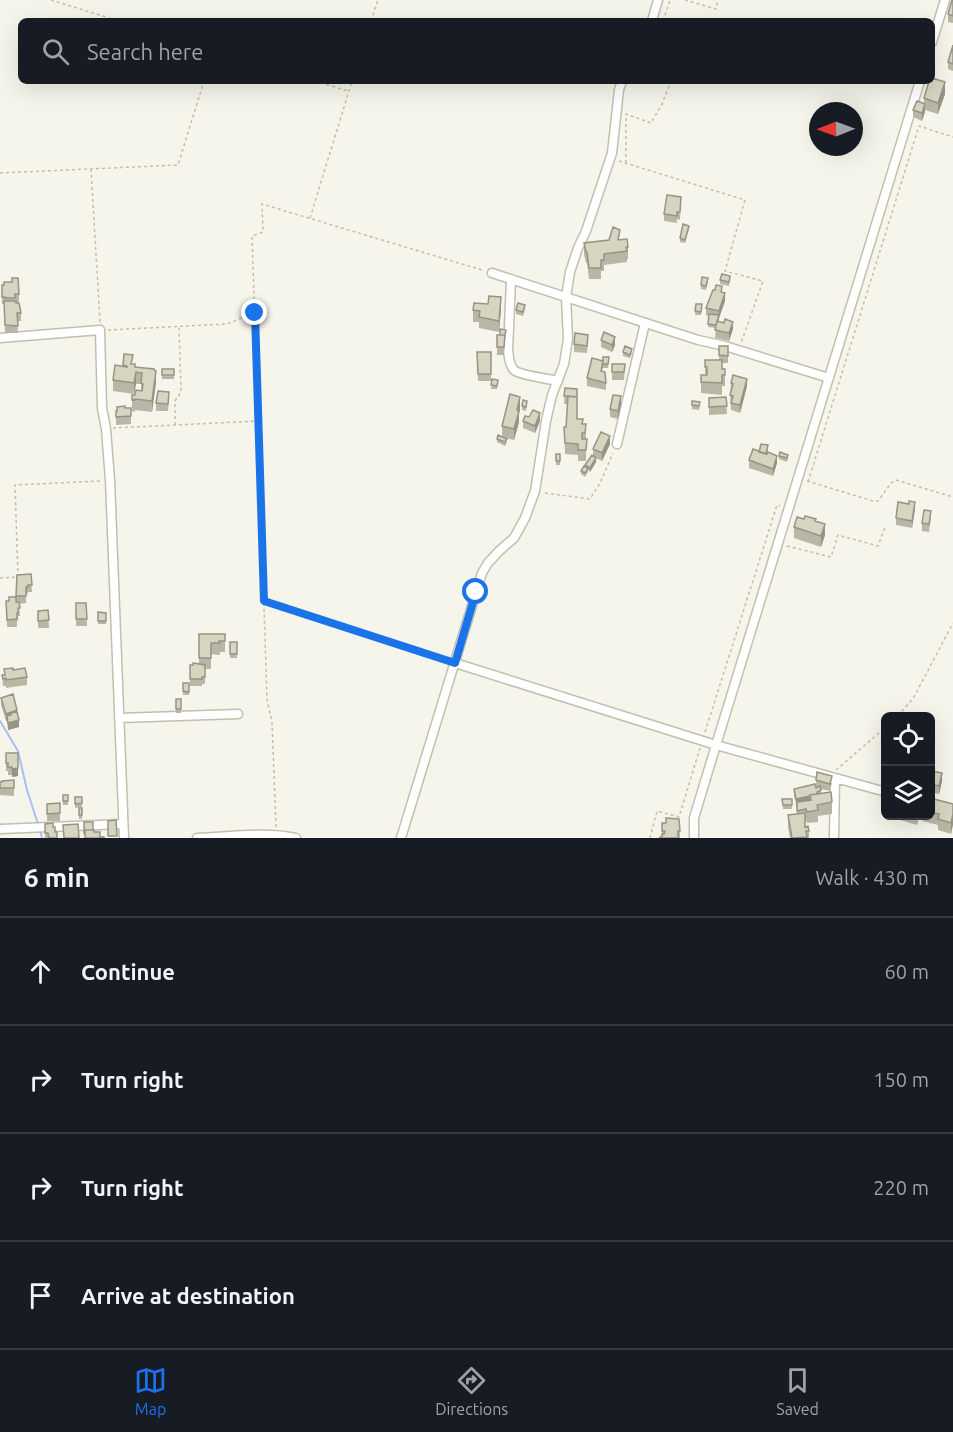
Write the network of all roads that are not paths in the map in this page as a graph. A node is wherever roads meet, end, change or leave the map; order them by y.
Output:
1 (658, 0) edge
2 (945, 0) edge
3 (653, 18) edge
4 (935, 32) edge
5 (621, 84) edge
6 (919, 84) edge
7 (492, 273) road end
8 (511, 279) junction
9 (566, 297) junction
10 (645, 323) junction
11 (0, 338) edge
12 (829, 378) junction
13 (558, 381) junction
14 (617, 444) road end
15 (455, 663) junction
16 (238, 714) dead end
17 (119, 718) junction
18 (716, 745) junction
19 (832, 777) junction
20 (881, 791) edge
21 (123, 824) junction
22 (0, 829) edge
23 (124, 838) edge
24 (197, 838) edge
25 (296, 838) edge
26 (401, 838) edge
27 (694, 838) edge
28 (834, 838) edge

1 - 3 street
2 - 4 street
5 - 9 street
6 - 12 street
7 - 8 street
8 - 9 street
8 - 13 street
9 - 10 street
9 - 13 street
10 - 12 street
10 - 14 street
11 - 17 street
12 - 18 street
13 - 15 street
15 - 18 street
15 - 26 street
16 - 17 street
17 - 21 street
18 - 19 street
18 - 27 street
19 - 20 street
19 - 28 street
21 - 22 street
21 - 23 street
24 - 25 street

